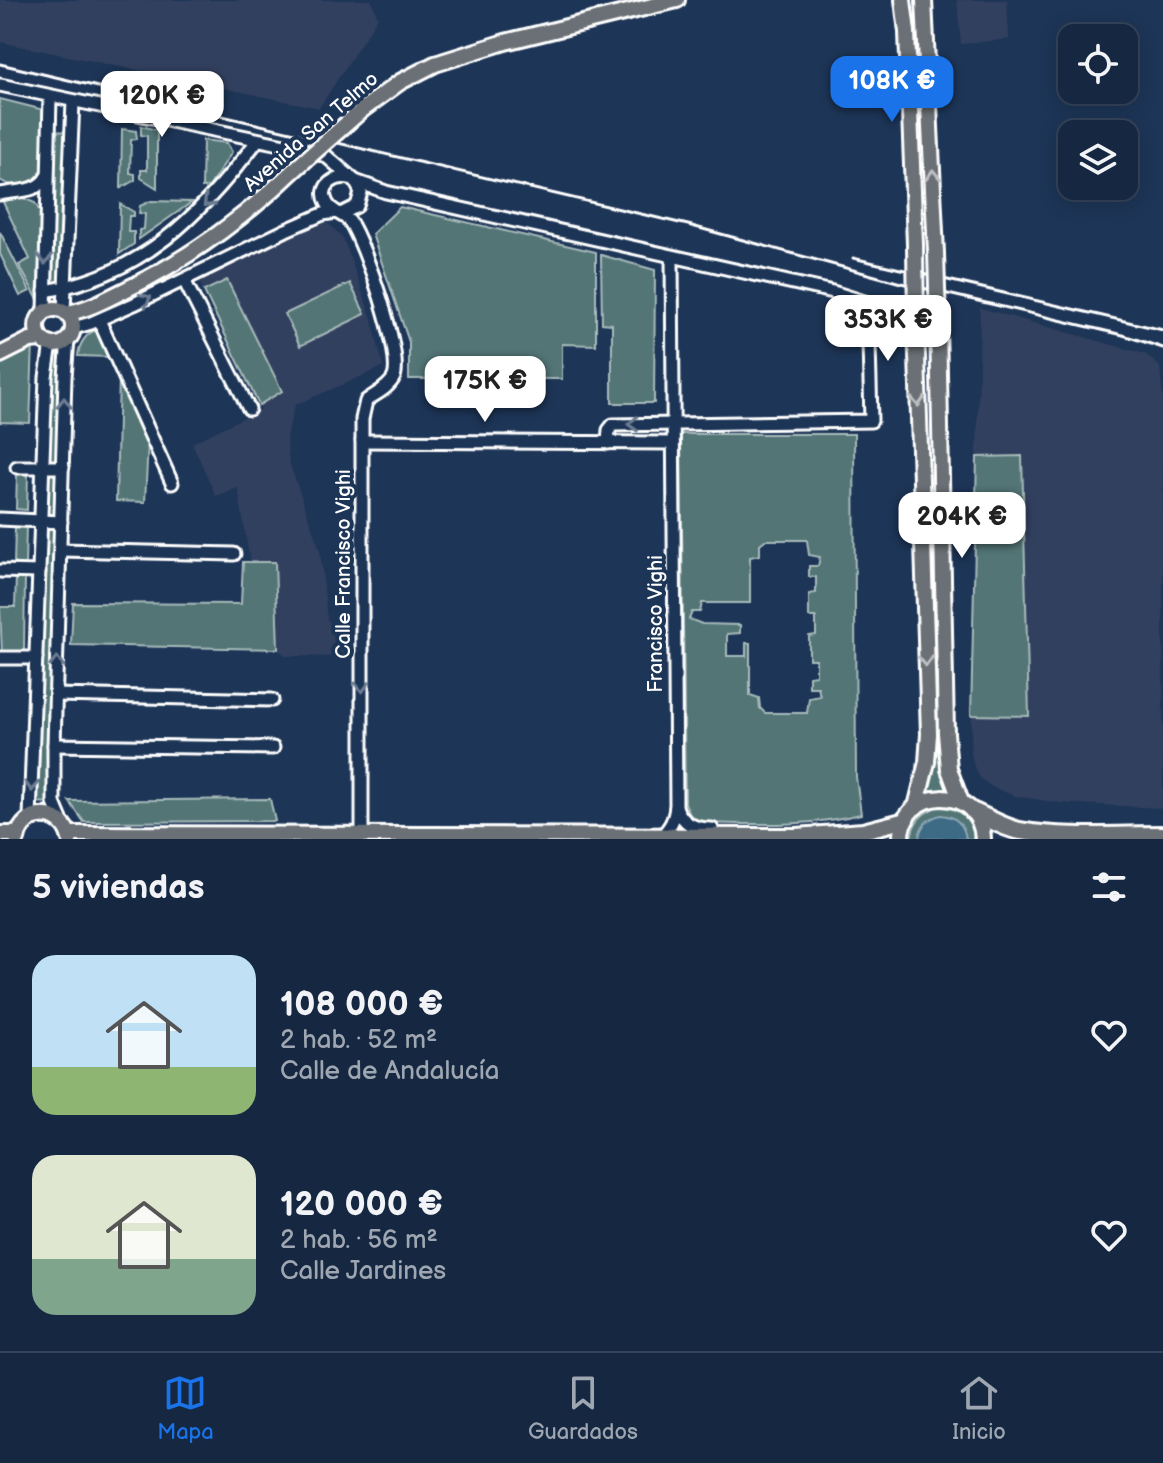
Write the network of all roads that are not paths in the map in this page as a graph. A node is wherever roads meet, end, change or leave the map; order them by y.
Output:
1 (677, 0) edge
2 (903, 0) edge
3 (924, 0) edge
4 (0, 85) edge
5 (50, 97) junction
6 (73, 102) junction
7 (49, 131) junction
8 (72, 132) junction
9 (257, 141) junction
10 (326, 156) junction
11 (47, 176) junction
12 (352, 180) junction
13 (329, 183) junction
14 (24, 190) junction
15 (386, 192) junction
16 (0, 194) edge
17 (359, 203) junction
18 (46, 208) junction
19 (339, 212) junction
20 (358, 235) junction
21 (672, 258) junction
22 (184, 280) junction
23 (67, 288) junction
24 (45, 291) junction
25 (99, 320) junction
26 (71, 321) junction
27 (44, 330) junction
28 (0, 348) edge
29 (249, 409) dead end
30 (673, 423) junction
31 (362, 441) junction
32 (608, 443) junction
33 (673, 443) junction
34 (43, 466) junction
35 (17, 467) dead end
36 (63, 467) junction
37 (172, 483) dead end
38 (0, 519) edge
39 (41, 521) junction
40 (61, 522) junction
41 (61, 550) junction
42 (234, 554) dead end
43 (0, 571) edge
44 (39, 572) junction
45 (0, 658) edge
46 (36, 658) junction
47 (56, 695) junction
48 (272, 700) dead end
49 (273, 748) dead end
50 (54, 749) junction
51 (33, 753) junction
52 (676, 805) junction
53 (916, 807) junction
54 (967, 807) junction
55 (30, 818) junction
56 (906, 820) junction
57 (67, 832) edge
58 (0, 834) edge
59 (1163, 834) edge
60 (362, 836) junction
61 (760, 836) junction
62 (17, 837) edge
63 (661, 837) junction
64 (901, 839) edge
65 (983, 839) edge

1 - 26 main road, Avenida San Telmo, bridge
2 -> 53 main road, bridge
54 -> 3 main road, bridge
4 - 5 street
5 - 6 street
5 - 7 street
6 - 8 street
6 - 9 street
7 - 8 street
7 - 11 street
8 - 23 street
9 - 10 street
9 -> 23 street
10 - 12 street
10 - 13 street
11 - 14 street
11 - 18 street
12 - 13 street
12 - 15 street
12 - 17 street
13 - 19 street
14 - 16 street
14 - 18 street
15 - 17 street
15 - 21 street
17 - 19 street
17 - 20 street
18 -> 24 street
19 - 20 street
19 - 22 street
20 - 31 street
21 - 30 street
21 - 30 street
25 -> 22 street
22 - 29 street
23 - 24 street
23 - 26 street
24 - 27 street
25 - 26 street
25 - 37 street
26 - 27 main road
26 - 27 main road
36 -> 26 street
27 - 28 main road
27 - 34 street
30 -> 32 street
30 - 33 street
31 - 32 street, Calle Francisco Vighi
31 -> 60 street, Calle Francisco Vighi
32 - 33 street, Calle Francisco Vighi
33 - 52 street, Francisco Vighi
34 - 35 street
34 - 36 street
34 - 39 street
36 - 40 street
38 - 39 street
39 - 40 street
39 - 44 street
40 - 41 street
41 - 42 street
47 -> 41 street
43 - 44 street
44 - 46 street
45 - 46 street
46 - 51 street
47 - 48 street
47 - 50 street
49 - 50 street
50 - 51 street
50 - 57 street
51 -> 55 street
52 - 61 street
52 - 63 street, Francisco Vighi
53 - 54 main road
53 - 56 main road
54 - 59 highway
54 - 65 main road
55 - 57 main road
55 - 62 main road
56 - 61 main road
56 - 64 main road
57 - 60 main road
58 - 62 main road
60 - 63 main road
61 - 63 main road

